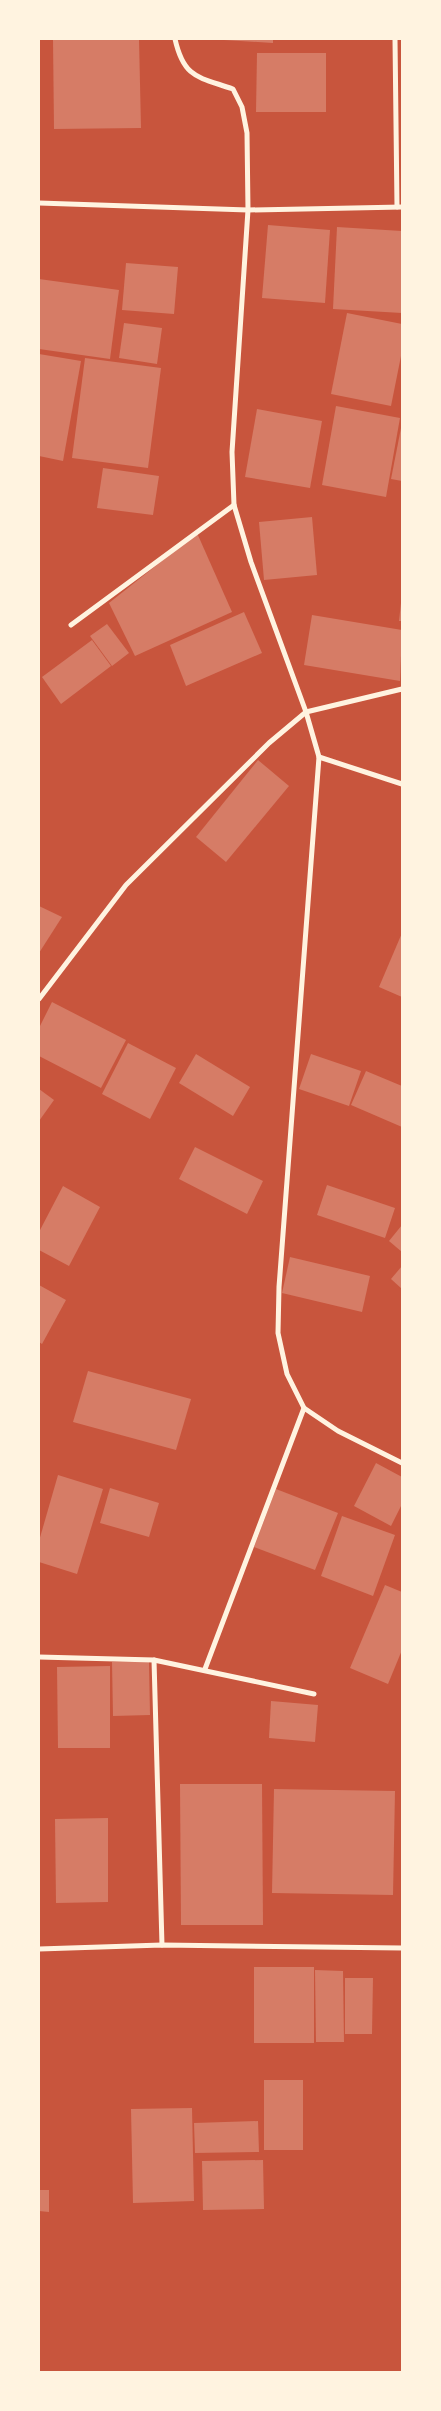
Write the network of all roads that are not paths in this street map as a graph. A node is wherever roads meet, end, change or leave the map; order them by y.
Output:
1 (175, 39) edge
2 (395, 39) edge
3 (39, 203) edge
4 (400, 207) edge
5 (248, 210) junction
6 (234, 505) junction
7 (72, 625) dead end
8 (402, 689) edge
9 (306, 712) junction
10 (319, 757) junction
11 (402, 784) edge
12 (39, 999) edge
13 (304, 1408) junction
14 (402, 1463) edge
15 (39, 1657) edge
16 (154, 1660) junction
17 (205, 1669) junction
18 (314, 1694) dead end
19 (162, 1945) junction
20 (402, 1948) edge
21 (39, 1949) edge

1 - 5 street
2 - 4 street
3 - 5 street
4 - 5 street
5 - 6 street
6 - 7 street
6 - 9 street
8 - 9 street
9 - 10 street
9 - 12 street
10 - 11 street
10 - 13 street
13 - 14 street
13 - 17 street
15 - 16 street
16 - 17 street
16 - 19 street
17 - 18 street
19 - 20 street
19 - 21 street

